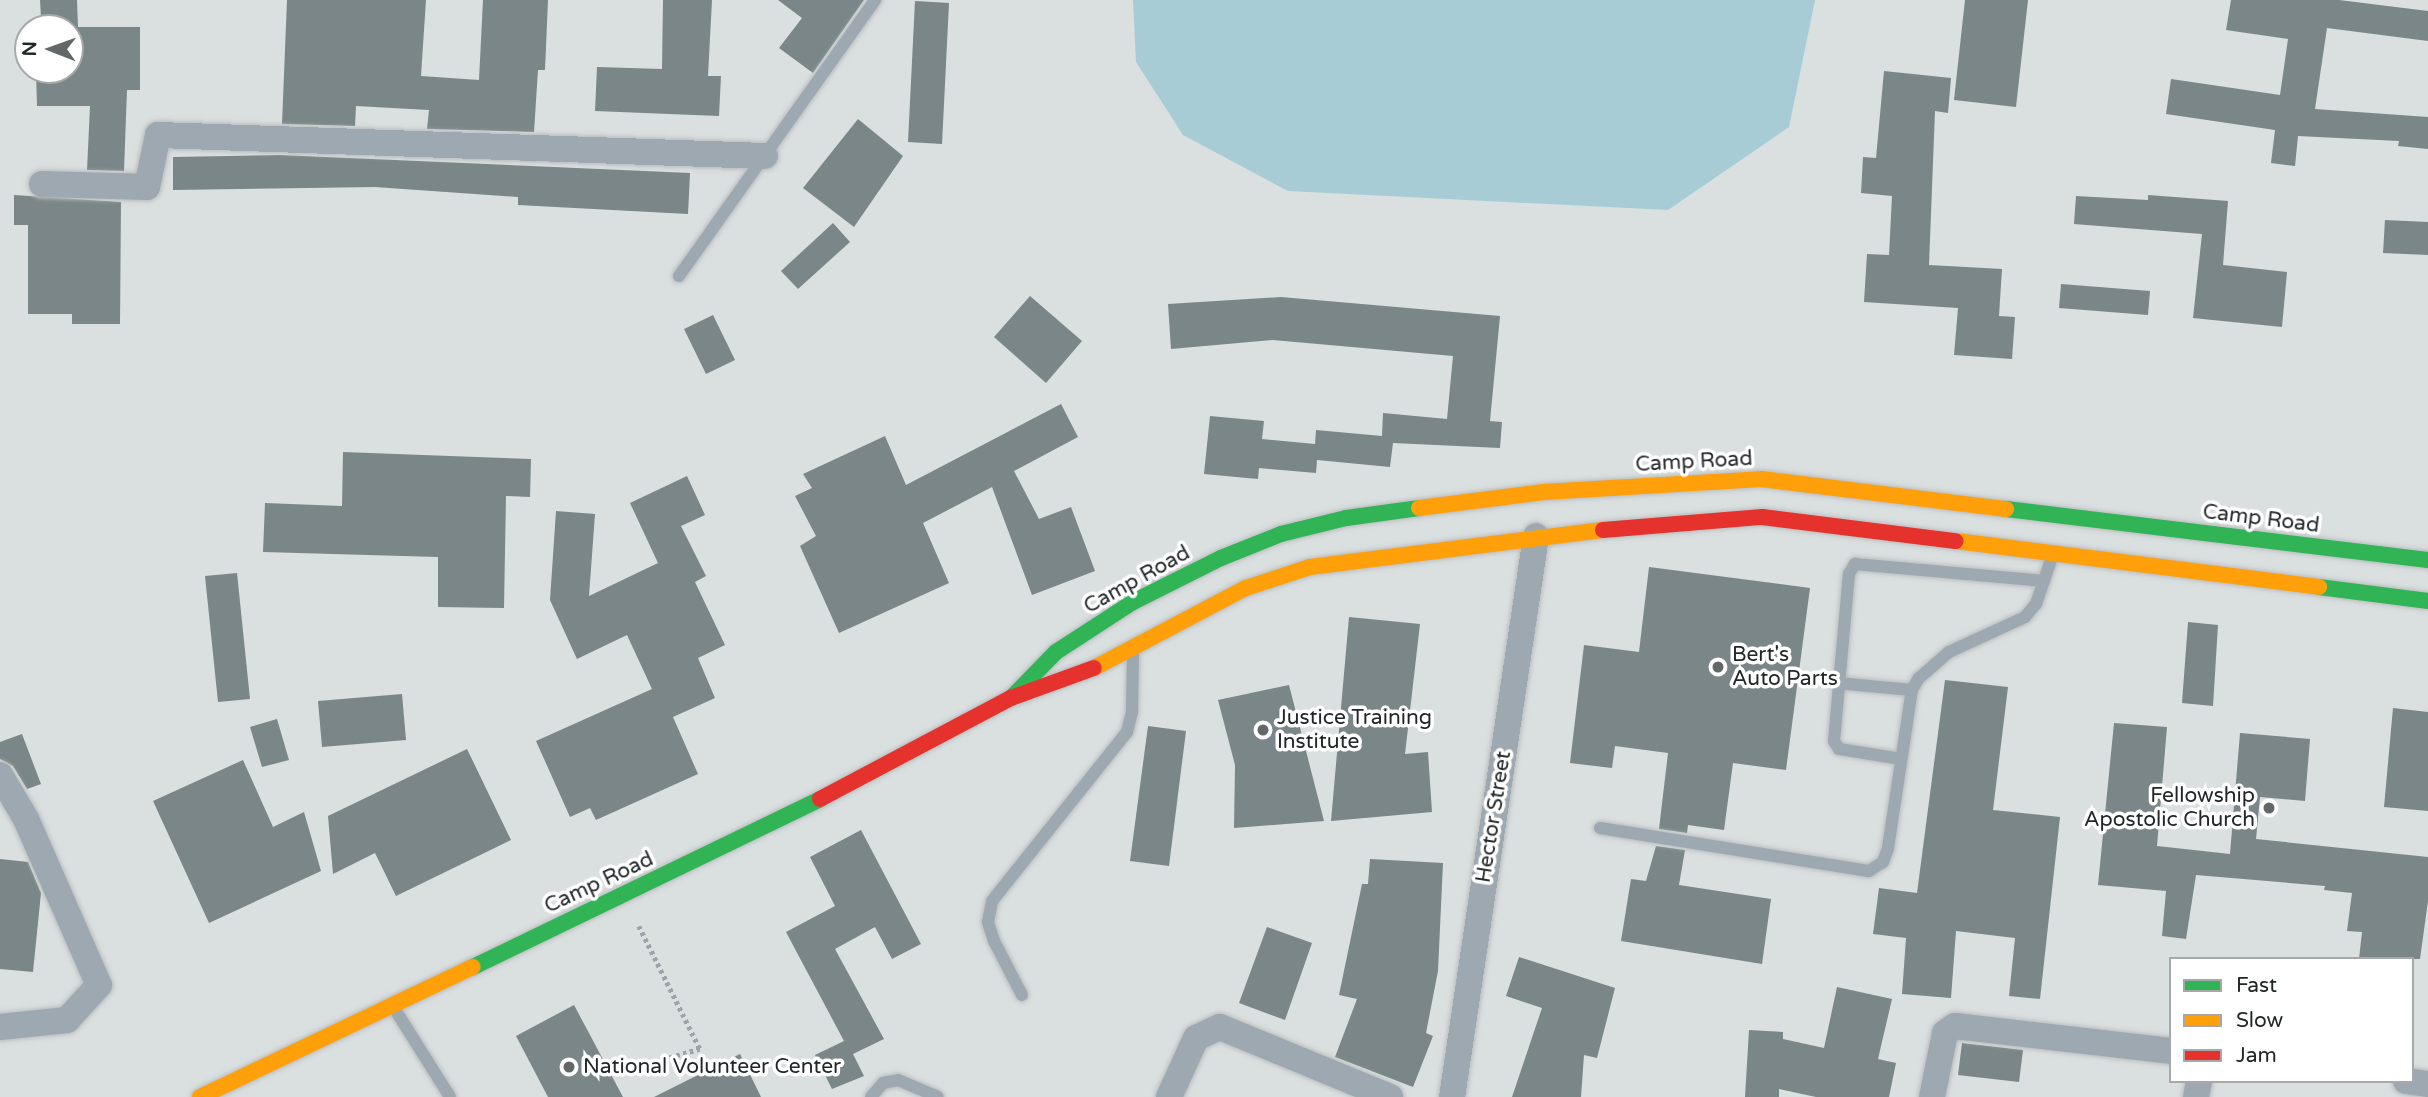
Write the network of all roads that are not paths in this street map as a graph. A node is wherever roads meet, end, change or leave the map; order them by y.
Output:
1 (875, 0) edge
2 (765, 156) junction
3 (42, 184) dead end
4 (679, 276) dead end
5 (1536, 536) junction
6 (2211, 553) junction
7 (2054, 554) junction
8 (2428, 560) edge
9 (2044, 581) junction
10 (2428, 601) edge
11 (1133, 647) junction
12 (1837, 683) junction
13 (1912, 690) junction
14 (1011, 698) junction
15 (1901, 759) junction
16 (0, 775) edge
17 (1600, 828) dead end
18 (1022, 995) dead end
19 (392, 1005) junction
20 (0, 1027) edge
21 (2169, 1051) edge
22 (200, 1097) edge
23 (450, 1097) edge
24 (871, 1097) edge
25 (938, 1097) edge
26 (1169, 1097) edge
27 (1390, 1097) edge
28 (1452, 1097) edge
29 (1932, 1097) edge

1 - 2 lane
2 - 3 street
2 - 4 lane
5 - 7 main road, Camp Road
5 - 11 main road, Camp Road
5 - 28 street, Hector Street
6 - 7 main road, Camp Road
6 - 8 main road, Camp Road
6 - 10 main road, Camp Road
6 - 14 main road, Camp Road
7 - 9 lane
9 - 12 lane
9 - 13 lane
11 - 14 main road, Camp Road
11 - 18 lane
12 - 13 lane
12 - 15 lane
13 - 15 lane
14 - 19 main road, Camp Road
15 - 17 lane
16 - 20 street
19 - 22 main road, Camp Road
19 - 23 lane
21 - 29 street
24 - 25 lane
26 - 27 street

